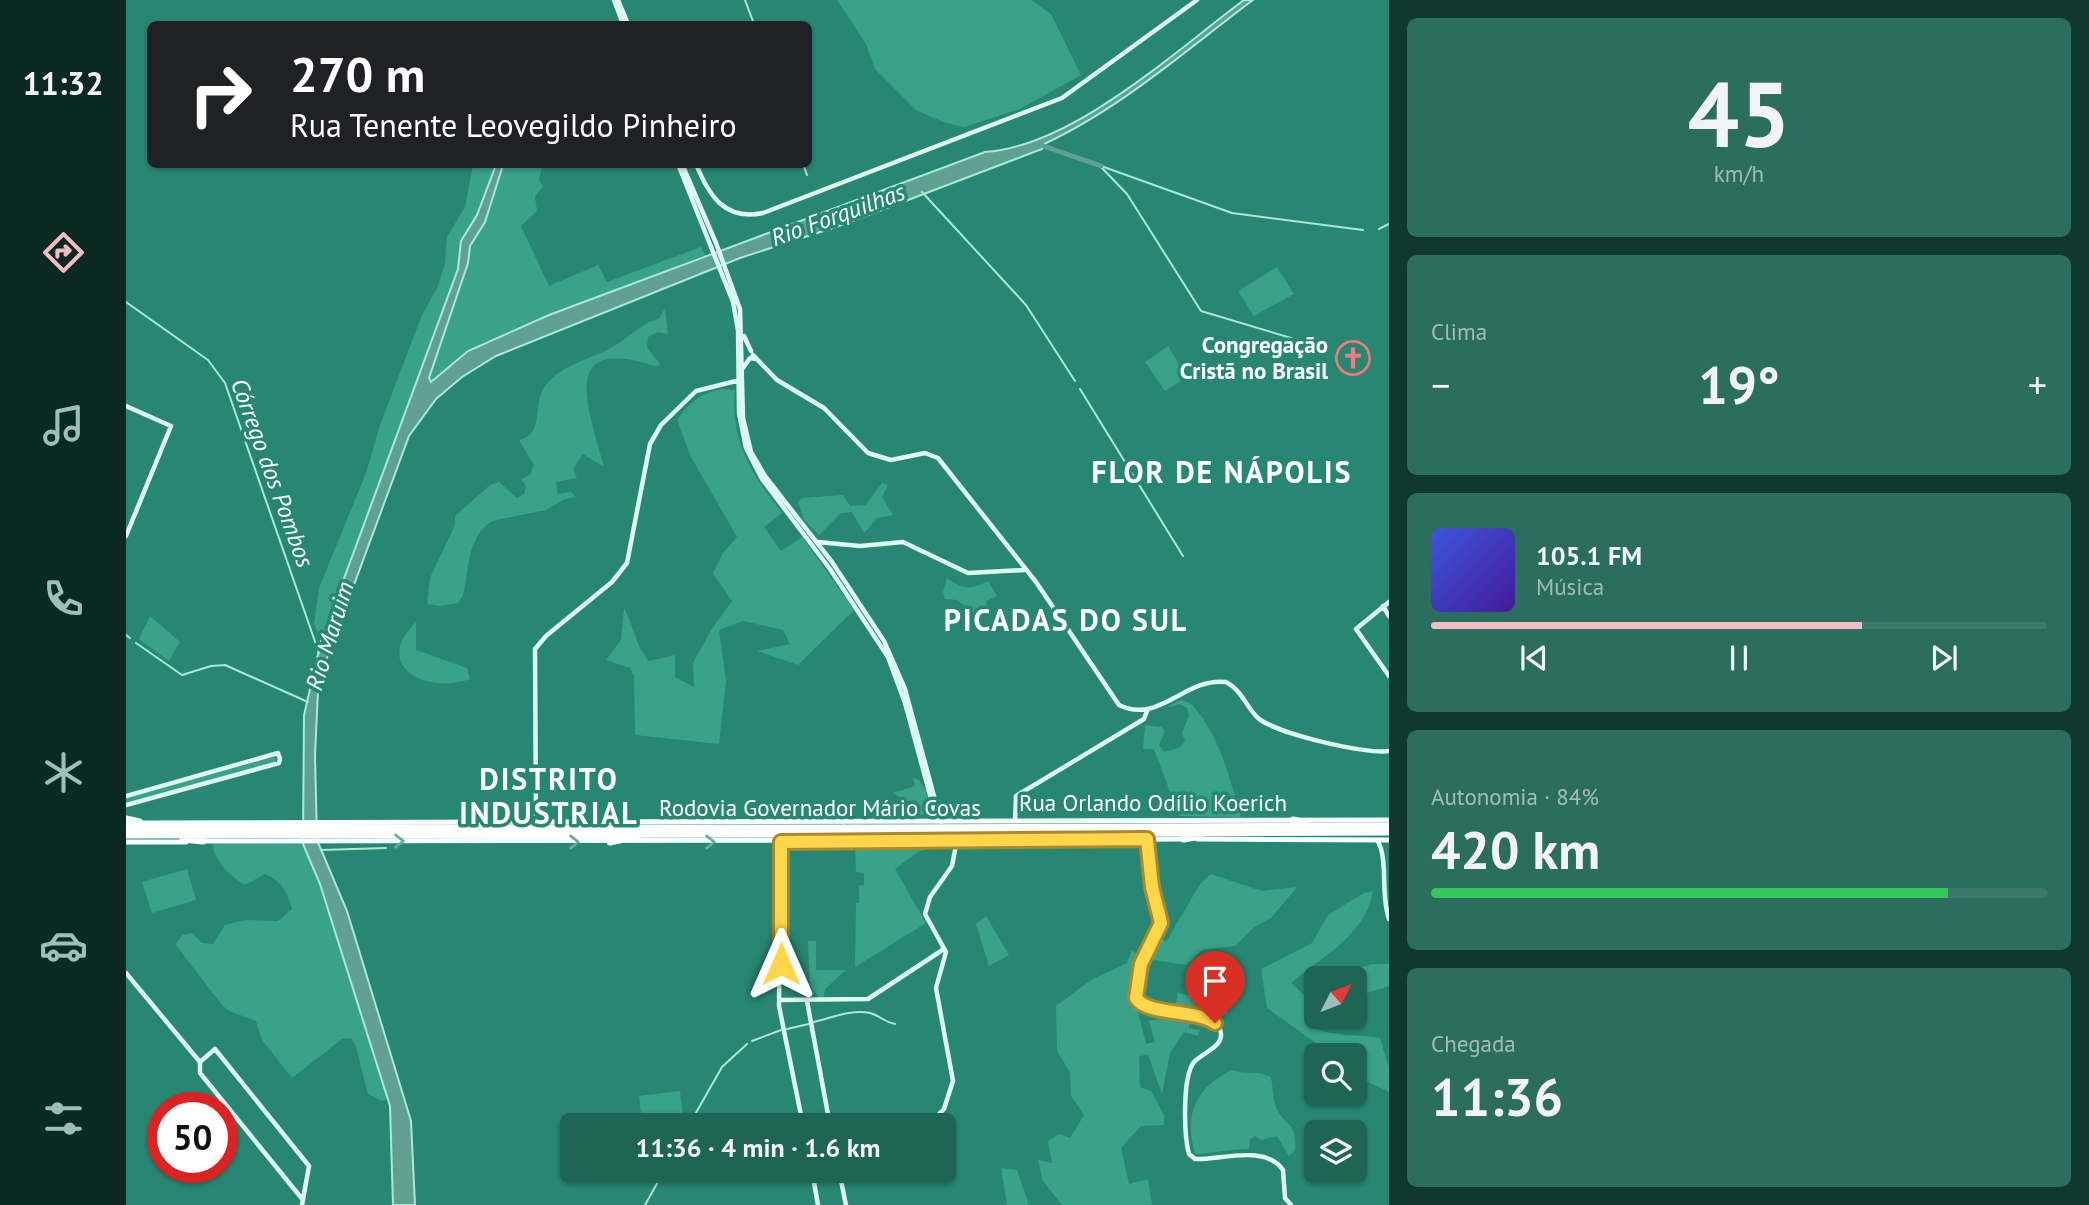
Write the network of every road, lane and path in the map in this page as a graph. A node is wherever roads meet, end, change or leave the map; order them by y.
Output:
1 (616, 0) edge
2 (1197, 0) edge
3 (626, 21) edge
4 (682, 168) edge
5 (698, 168) edge
6 (726, 273) junction
7 (743, 333) junction
8 (741, 354) junction
9 (753, 356) junction
10 (742, 372) junction
11 (740, 380) junction
12 (126, 406) edge
13 (126, 536) edge
14 (817, 542) junction
15 (1026, 570) junction
16 (1389, 602) edge
17 (1383, 606) junction
18 (1389, 617) edge
19 (1389, 676) edge
20 (1147, 711) junction
21 (1389, 751) edge
22 (126, 796) edge
23 (126, 805) edge
24 (1293, 820) junction
25 (1389, 820) edge
26 (126, 821) edge
27 (1015, 821) junction
28 (1031, 821) junction
29 (536, 822) junction
30 (624, 822) junction
31 (939, 822) junction
32 (193, 823) joint
33 (150, 826) junction
34 (1324, 826) junction
35 (1389, 826) edge
36 (660, 827) junction
37 (991, 827) junction
38 (299, 830) junction
39 (329, 830) junction
40 (844, 831) junction
41 (854, 831) junction
42 (1214, 832) junction
43 (1389, 832) edge
44 (648, 833) junction
45 (126, 835) edge
46 (158, 835) junction
47 (956, 837) junction
48 (1147, 839) junction
49 (1184, 839) junction
50 (999, 840) joint
51 (1377, 840) junction
52 (1389, 840) edge
53 (203, 841) junction
54 (126, 842) edge
55 (610, 842) junction
56 (781, 842) junction
57 (1389, 848) edge
58 (1385, 857) junction
59 (1389, 919) edge
60 (944, 948) junction
61 (126, 973) edge
62 (779, 1000) junction
63 (807, 1001) junction
64 (200, 1062) junction
65 (800, 1113) edge
66 (828, 1113) edge
67 (939, 1113) edge
68 (813, 1183) edge
69 (841, 1183) edge
70 (303, 1203) edge
71 (818, 1205) edge
72 (846, 1205) edge
73 (1291, 1205) edge

1 - 3 main road
2 - 5 main road
4 - 6 main road
6 - 7 main road
6 - 8 main road
7 - 8 main road
7 - 9 main road
8 - 9 main road
8 - 10 main road
8 - 11 main road
9 - 10 main road
9 - 15 main road
10 - 11 main road
11 - 14 main road
11 - 29 main road
11 - 31 main road
12 - 13 main road
14 - 15 main road
14 - 31 main road
15 - 20 main road
16 - 17 main road
17 - 18 main road
17 - 19 main road
20 - 21 main road
20 - 27 main road
22 - 23 main road
24 - 25 main road, Rua Orlando Odílio Koerich
24 - 28 main road, Rua Orlando Odílio Koerich
24 - 34 highway
26 - 33 highway, Rodovia Governador Mário Covas
27 - 28 main road, Rua Orlando Odílio Koerich
27 - 31 main road, Rua Orlando Odílio Koerich
28 - 37 highway
29 - 30 main road, Rua Orlando Odílio Koerich
29 - 39 main road, Rua Orlando Odílio Koerich
30 - 36 highway
30 - 41 main road, Rua Orlando Odílio Koerich
31 - 41 main road, Rua Orlando Odílio Koerich
32 - 33 highway
32 - 38 main road
33 - 38 highway, Rodovia Governador Mário Covas
34 - 35 highway, Rodovia Governador Mário Covas
34 - 37 highway, Rodovia Governador Mário Covas
36 - 39 highway, Rodovia Governador Mário Covas
36 - 40 highway, Rodovia Governador Mário Covas
37 - 41 highway, Rodovia Governador Mário Covas
38 - 39 highway, Rodovia Governador Mário Covas
38 - 39 main road
38 - 46 highway, Rodovia Governador Mário Covas
38 - 53 main road
39 - 44 highway, Rodovia Governador Mário Covas
39 -> 55 main road
40 - 41 highway, Rodovia Governador Mário Covas, bridge
40 - 44 highway, Rodovia Governador Mário Covas
41 - 47 highway, Rodovia Governador Mário Covas
41 - 56 main road
42 - 43 highway, Rodovia Governador Mário Covas
42 - 47 highway, Rodovia Governador Mário Covas
42 - 49 highway
44 - 55 highway
45 - 46 highway, Rodovia Governador Mário Covas
46 - 53 highway
47 - 50 highway
47 - 60 main road
48 - 49 main road
48 - 50 main road
48 - 73 main road
49 - 51 main road
51 - 52 main road
51 - 58 main road
53 - 54 main road
55 -> 56 main road
56 - 62 main road
57 - 58 main road
58 - 59 main road
60 - 63 main road
60 - 67 main road
61 - 64 main road
62 - 63 main road
62 - 65 main road
63 - 66 main road
64 - 70 main road
64 - 70 main road
68 - 71 main road
69 - 72 main road

